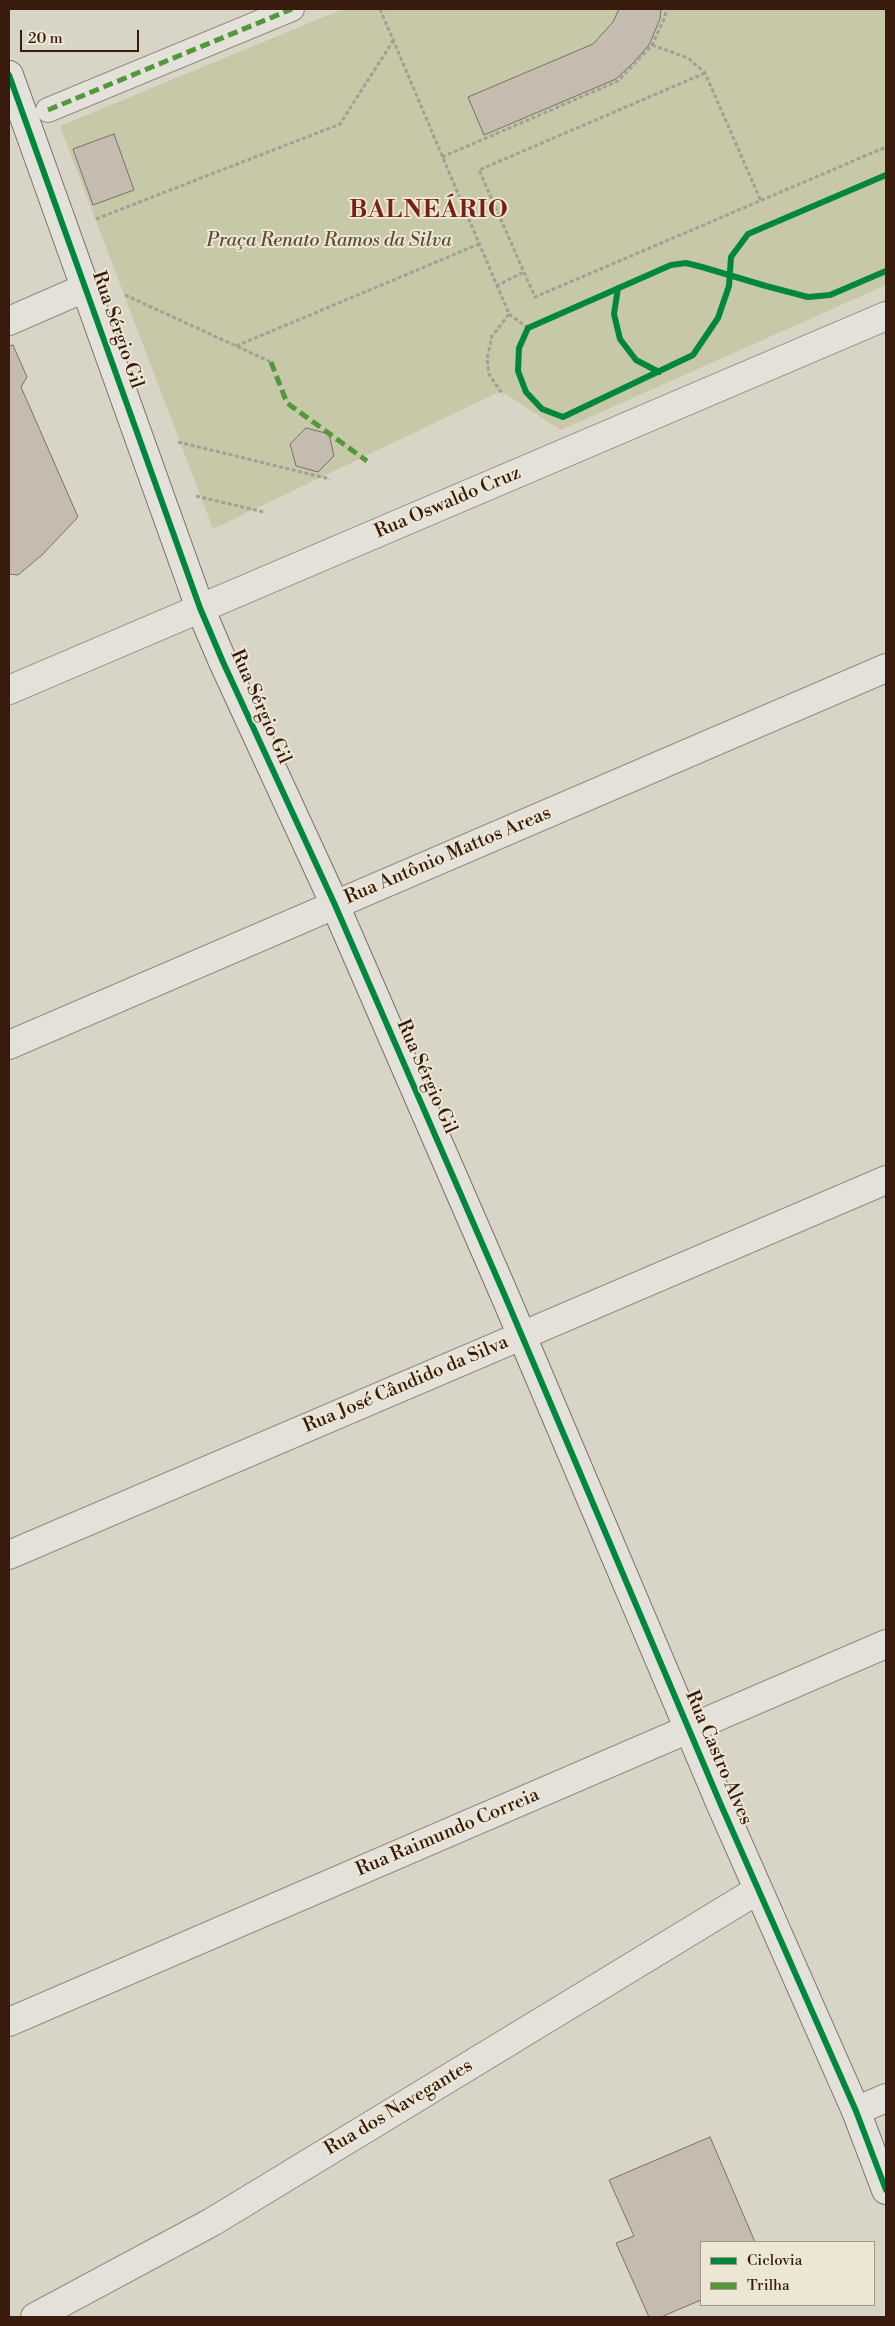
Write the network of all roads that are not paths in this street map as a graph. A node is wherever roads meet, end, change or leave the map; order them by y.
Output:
1 (292, 9) edge
2 (9, 75) edge
3 (48, 110) dead end
4 (87, 287) junction
5 (886, 316) edge
6 (9, 321) edge
7 (200, 608) junction
8 (886, 668) edge
9 (9, 690) edge
10 (335, 905) junction
11 (9, 1044) edge
12 (886, 1180) edge
13 (522, 1336) junction
14 (9, 1556) edge
15 (886, 1644) edge
16 (689, 1729) junction
17 (758, 1890) junction
18 (9, 2022) edge
19 (886, 2098) edge
20 (856, 2111) junction
21 (886, 2190) edge
22 (35, 2317) edge

1 - 3 street
2 - 4 street, Rua Sérgio Gil
4 - 6 street
4 - 7 street, Rua Sérgio Gil
5 - 7 street, Rua Oswaldo Cruz
7 - 9 street, Rua Oswaldo Cruz
7 - 10 street, Rua Sérgio Gil
8 - 10 street, Rua Antônio Mattos Areas
10 - 11 street, Rua Antônio Mattos Areas
10 - 13 street, Rua Sérgio Gil
12 - 13 street, Rua José Cândido da Silva
13 - 14 street, Rua José Cândido da Silva
13 - 16 street, Rua Castro Alves
15 - 16 street, Rua Raimundo Correia
16 - 17 street, Rua Castro Alves
16 - 18 street, Rua Raimundo Correia
17 - 20 street, Rua Castro Alves
17 - 22 street, Rua dos Navegantes
19 - 20 street
20 - 21 street, Rua Castro Alves

